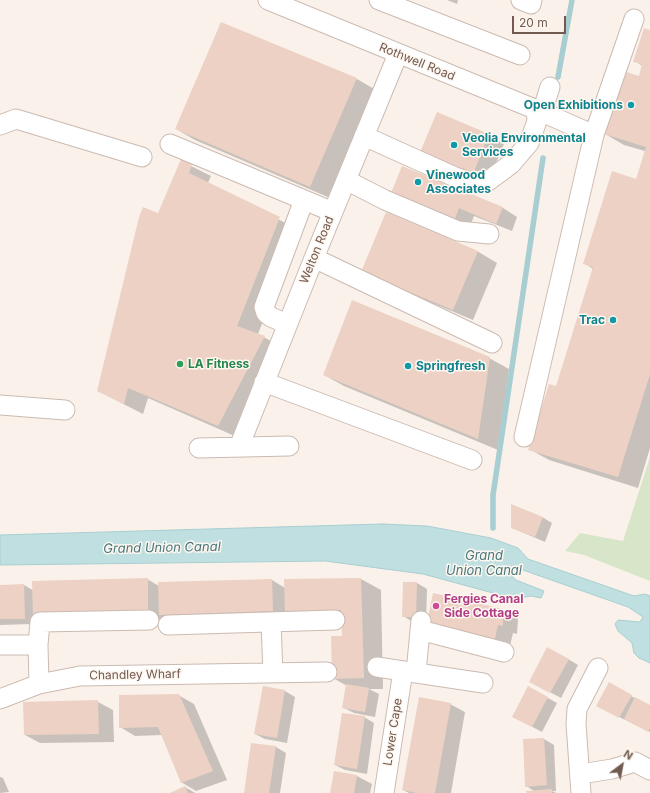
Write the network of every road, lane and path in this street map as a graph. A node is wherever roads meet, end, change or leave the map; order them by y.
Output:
1 (268, 0) edge
2 (379, 0) edge
3 (521, 0) edge
4 (532, 0) edge
5 (634, 19) dead end
6 (398, 54) junction
7 (520, 55) dead end
8 (550, 87) dead end
9 (539, 111) junction
10 (0, 125) edge
11 (594, 135) junction
12 (364, 136) junction
13 (170, 144) dead end
14 (142, 157) dead end
15 (346, 180) junction
16 (304, 200) junction
17 (333, 212) junction
18 (489, 234) dead end
19 (314, 258) junction
20 (287, 324) junction
21 (492, 342) dead end
22 (264, 382) junction
23 (0, 405) edge
24 (65, 410) dead end
25 (524, 437) dead end
26 (289, 446) dead end
27 (239, 447) junction
28 (199, 448) dead end
29 (472, 460) dead end
30 (149, 620) dead end
31 (335, 620) dead end
32 (168, 625) dead end
33 (271, 627) junction
34 (0, 645) edge
35 (38, 645) junction
36 (504, 652) dead end
37 (377, 667) dead end
38 (598, 668) dead end
39 (327, 672) dead end
40 (416, 672) junction
41 (273, 673) junction
42 (483, 683) dead end
43 (40, 684) junction
44 (0, 699) edge
45 (650, 770) edge
46 (581, 774) junction
47 (384, 793) edge
48 (582, 793) edge

1 - 6 street, Rothwell Road
2 - 7 street
3 - 4 street
5 - 11 street
6 - 9 street, Rothwell Road
6 - 12 street, Welton Road
8 - 9 street
9 - 11 street, Rothwell Road
9 - 12 street
10 - 14 street
11 - 25 street
12 - 15 street, Welton Road
13 - 16 street
15 - 17 street, Welton Road
15 - 18 street
16 - 17 street
16 - 20 street
17 - 19 street, Welton Road
19 - 20 street, Welton Road
19 - 21 street
20 - 22 street, Welton Road
22 - 27 street, Welton Road
22 - 29 street
23 - 24 street
26 - 27 street
27 - 28 street
30 - 35 street
31 - 33 street
32 - 33 street
33 - 41 street
34 - 35 street
35 - 43 street
36 - 40 street, Lower Cape
37 - 40 street
38 - 46 street
39 - 41 street, Chandley Wharf
40 - 42 street
40 - 47 street, Lower Cape
41 - 43 street, Chandley Wharf
43 - 44 street, Chandley Wharf
45 - 46 street
46 - 48 street

